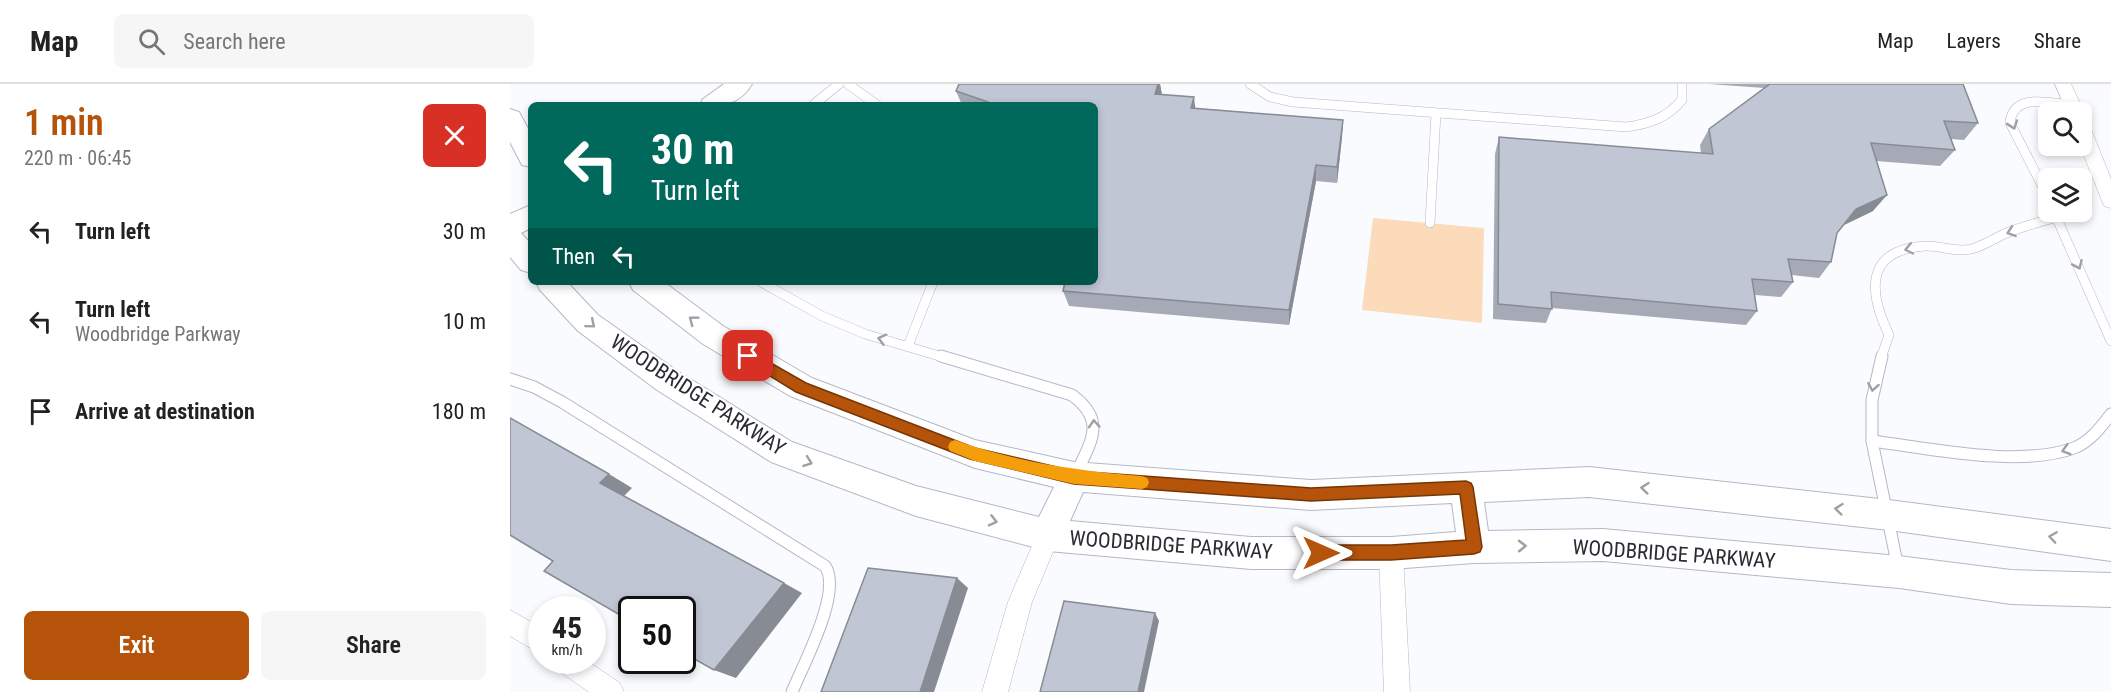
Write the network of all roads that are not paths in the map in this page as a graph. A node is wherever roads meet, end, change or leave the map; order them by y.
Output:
1 (740, 84) edge
2 (839, 84) edge
3 (848, 84) edge
4 (1250, 84) edge
5 (1682, 84) edge
6 (2064, 84) edge
7 (716, 102) edge
8 (817, 102) edge
9 (874, 102) edge
10 (2071, 102) edge
11 (2038, 103) edge
12 (1436, 113) junction
13 (510, 118) edge
14 (528, 152) edge
15 (2092, 154) edge
16 (2038, 178) edge
17 (2111, 201) edge
18 (528, 217) edge
19 (2038, 220) edge
20 (2059, 222) edge
21 (1430, 223) dead end
22 (510, 227) edge
23 (510, 239) edge
24 (528, 259) edge
25 (553, 285) edge
26 (647, 285) edge
27 (766, 285) edge
28 (932, 285) edge
29 (2111, 341) edge
30 (908, 346) junction
31 (510, 379) edge
32 (2111, 414) edge
33 (1872, 441) junction
34 (1074, 477) junction
35 (1466, 487) junction
36 (1889, 515) junction
37 (1048, 535) junction
38 (2111, 545) edge
39 (1474, 547) junction
40 (1391, 552) junction
41 (1899, 572) junction
42 (2111, 590) edge
43 (510, 622) edge
44 (528, 634) edge
45 (585, 674) edge
46 (611, 692) edge
47 (792, 692) edge
48 (995, 692) edge
49 (1397, 692) edge

1 - 7 main road
2 - 8 lane
3 - 9 lane
4 - 12 lane
5 - 12 lane
6 - 10 street
11 -> 16 lane
12 - 21 lane
13 - 14 main road
15 - 17 street
18 - 22 main road
19 -> 33 lane
20 -> 29 lane
23 - 24 main road
25 -> 37 main road, WOODBRIDGE PARKWAY
34 -> 26 main road
30 -> 27 lane
28 - 30 lane
34 -> 30 lane
31 - 47 lane
32 -> 33 lane
33 - 36 lane
34 - 35 main road
34 - 37 main road
36 -> 35 main road
35 - 39 main road
38 -> 36 main road
36 - 41 lane
37 - 40 main road, WOODBRIDGE PARKWAY
37 - 48 street
39 - 40 main road, WOODBRIDGE PARKWAY
39 -> 41 main road, WOODBRIDGE PARKWAY
40 - 49 street
41 - 42 main road, WOODBRIDGE PARKWAY
43 - 44 street
45 - 46 street

